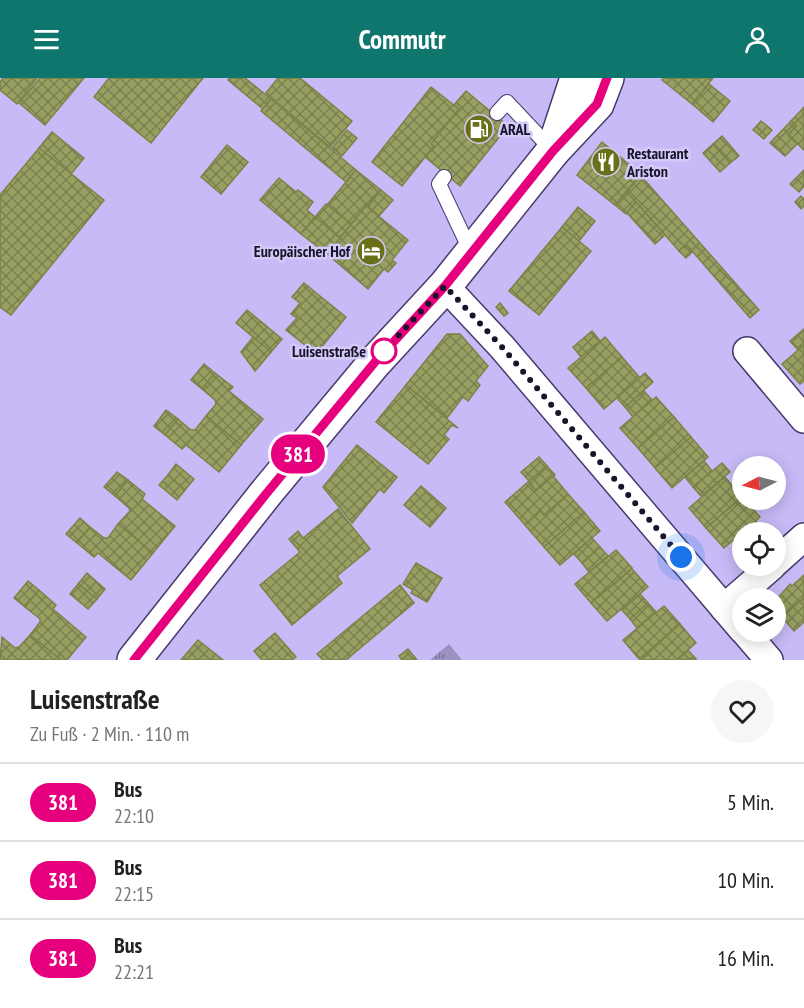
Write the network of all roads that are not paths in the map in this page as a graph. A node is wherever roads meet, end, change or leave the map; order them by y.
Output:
1 (577, 78) edge
2 (607, 78) edge
3 (497, 113) dead end
4 (553, 151) junction
5 (444, 177) dead end
6 (471, 252) junction
7 (445, 286) junction
8 (747, 351) dead end
9 (804, 419) edge
10 (804, 537) edge
11 (786, 553) edge
12 (761, 576) edge
13 (724, 608) junction
14 (732, 617) edge
15 (754, 642) edge
16 (134, 660) edge
17 (769, 660) edge

1 - 4 main road
2 - 4 main road
3 - 4 lane
4 - 6 main road
5 - 6 lane
6 - 7 main road
7 - 13 street
7 - 16 main road
8 - 9 street
10 - 11 street
12 - 13 street
13 - 14 street
15 - 17 street

